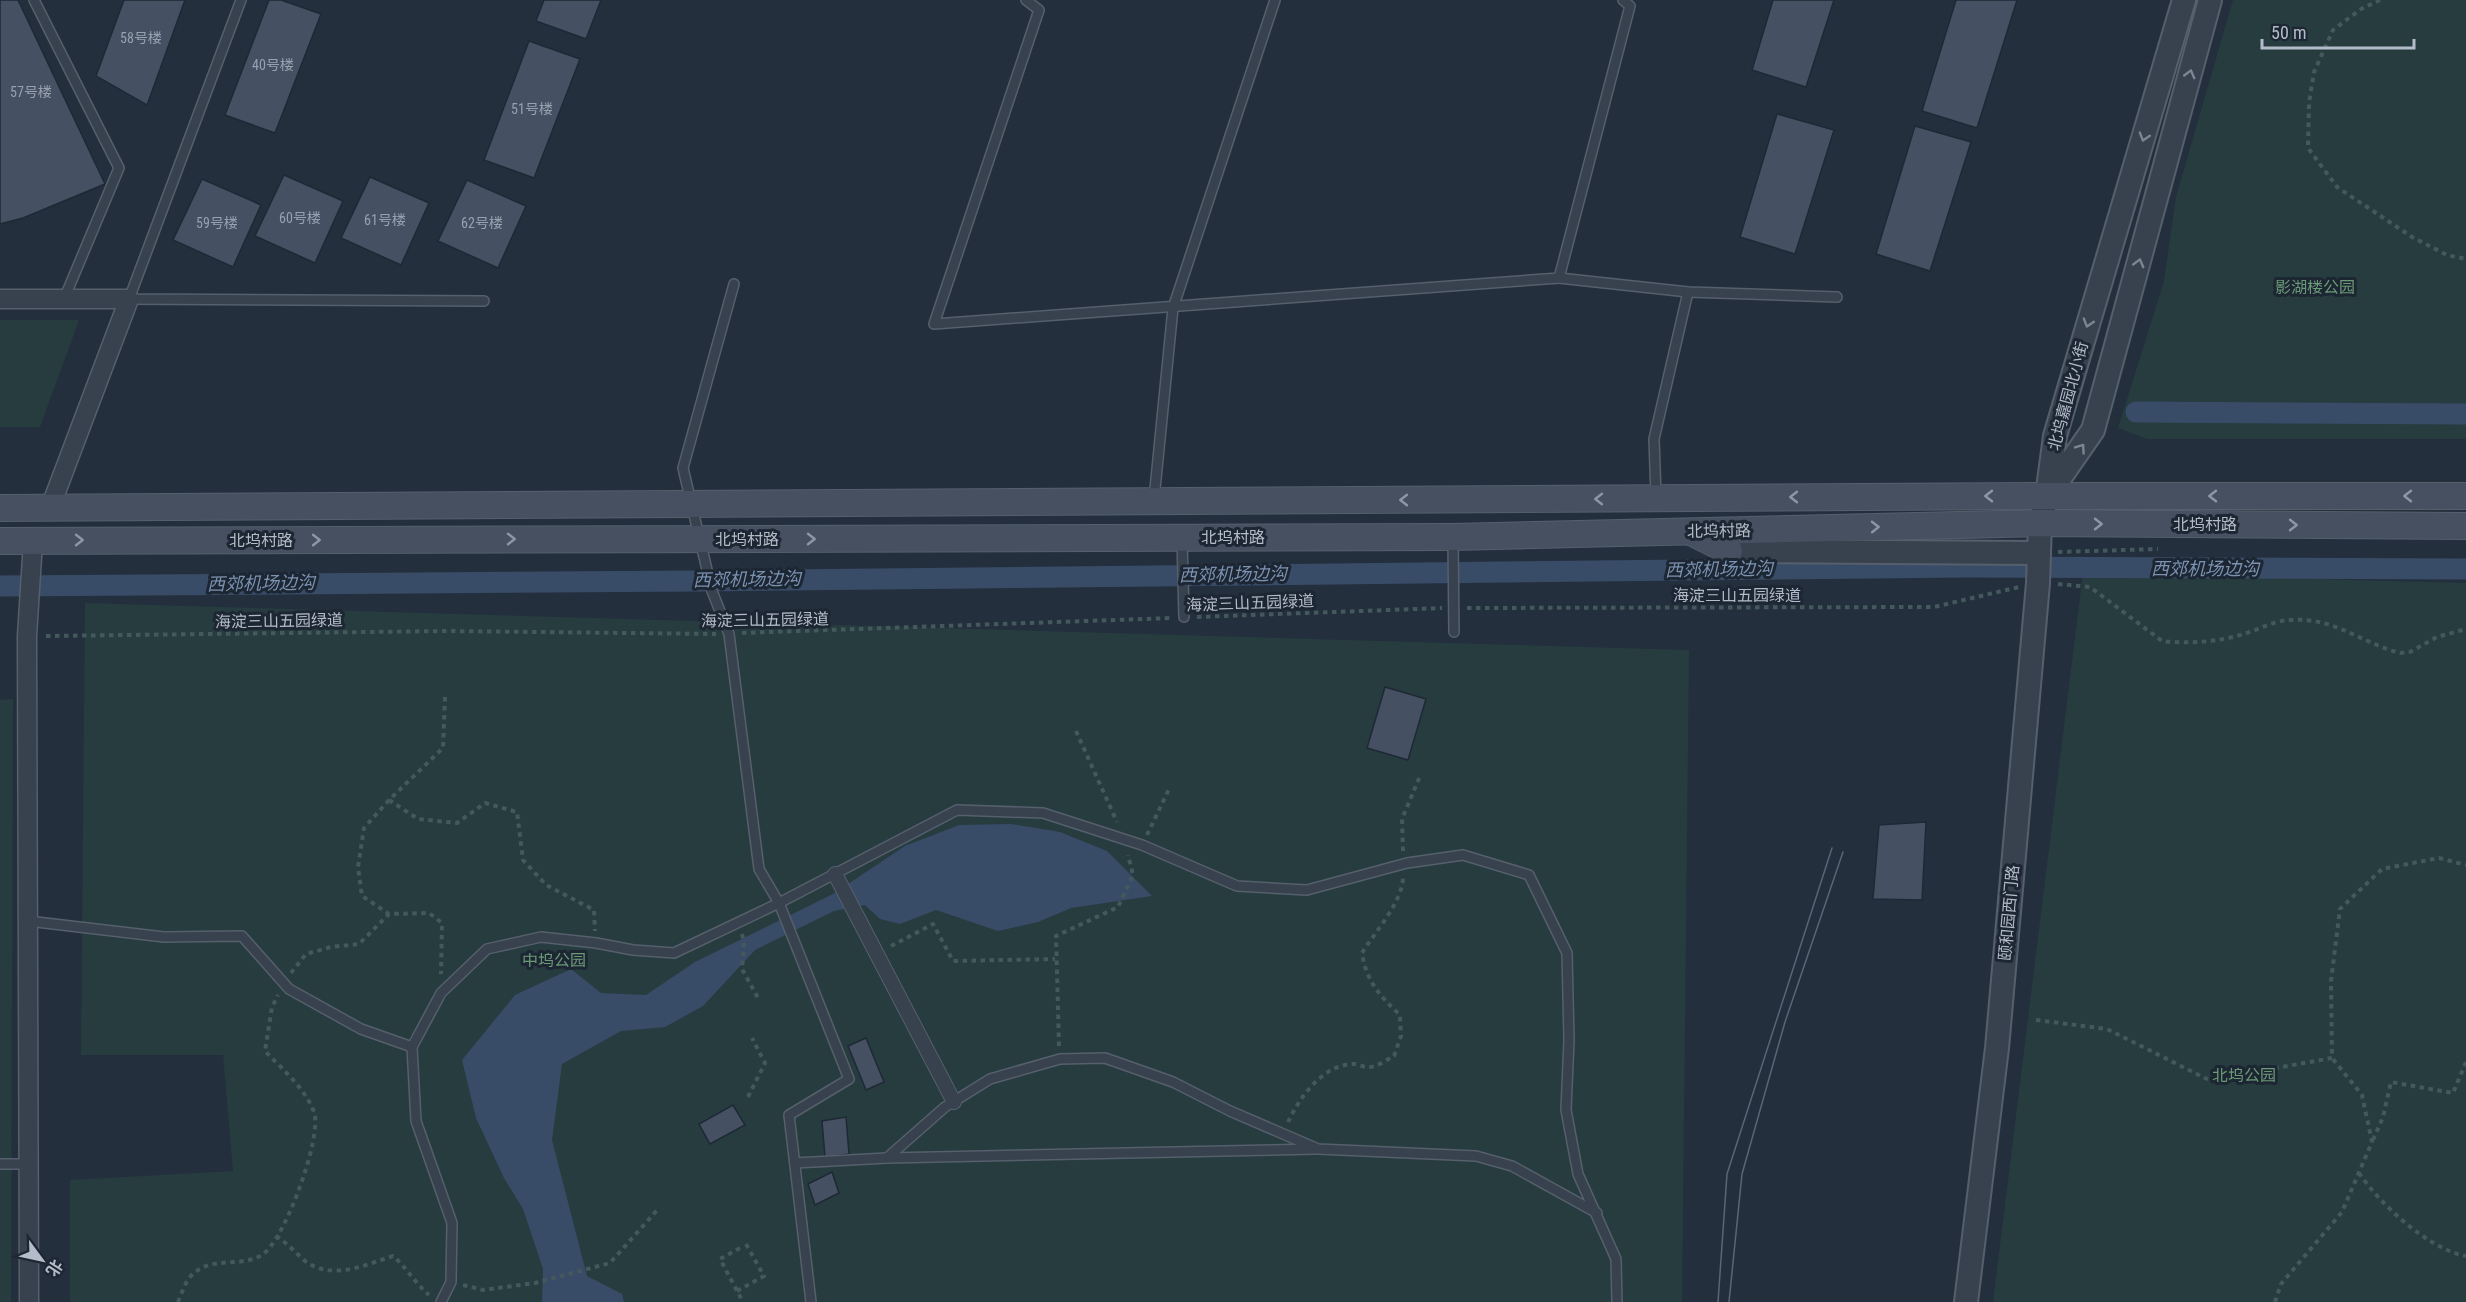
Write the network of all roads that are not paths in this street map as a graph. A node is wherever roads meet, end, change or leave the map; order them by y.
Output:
1 (34, 0) edge
2 (241, 0) edge
3 (1026, 0) edge
4 (1275, 0) edge
5 (1623, 0) edge
6 (2184, 0) edge
7 (2210, 0) edge
8 (1559, 278) junction
9 (734, 284) dead end
10 (1688, 292) junction
11 (1837, 297) dead end
12 (0, 299) edge
13 (64, 299) junction
14 (129, 299) junction
15 (484, 301) dead end
16 (1173, 308) junction
17 (2047, 496) junction
18 (2466, 496) edge
19 (1656, 498) junction
20 (1154, 501) junction
21 (692, 504) junction
22 (0, 508) edge
23 (50, 508) junction
24 (2040, 523) junction
25 (2466, 526) edge
26 (1690, 531) junction
27 (1182, 538) junction
28 (701, 539) junction
29 (33, 540) junction
30 (0, 541) edge
31 (1454, 548) junction
32 (1729, 551) joint
33 (2039, 553) junction
34 (1184, 617) road end
35 (1454, 632) dead end
36 (836, 874) junction
37 (779, 903) junction
38 (28, 921) junction
39 (412, 1047) junction
40 (954, 1102) junction
41 (1318, 1149) junction
42 (887, 1158) junction
43 (795, 1163) junction
44 (0, 1164) edge
45 (29, 1164) junction
46 (1597, 1213) junction
47 (29, 1302) edge
48 (441, 1302) edge
49 (811, 1302) edge
50 (1617, 1302) edge
51 (1966, 1302) edge

1 - 13 lane
2 - 14 lane
3 - 16 lane
4 - 16 lane
5 - 8 lane
6 -> 17 street, 北坞嘉园北小街
17 -> 7 street, 北坞嘉园北小街
8 - 10 lane
8 - 16 lane
9 - 21 lane
10 - 11 lane
10 - 19 lane
12 - 13 street
13 - 14 street
14 - 15 lane
14 - 23 street
16 - 20 lane
18 -> 17 main road, 北坞村路
17 -> 19 main road, 北坞村路
17 - 24 street, 颐和园西门路
19 -> 20 main road, 北坞村路
20 - 21 main road, 北坞村路
21 - 23 main road, 北坞村路
21 - 28 lane
22 - 23 main road, 北坞村路
24 -> 25 main road, 北坞村路
26 -> 24 main road, 北坞村路
24 - 33 street, 颐和园西门路
26 - 31 main road, 北坞村路
26 - 32 main road
28 -> 27 main road, 北坞村路
27 - 31 main road, 北坞村路
27 - 34 lane
29 -> 28 main road, 北坞村路
28 - 37 lane
29 - 30 main road, 北坞村路
29 - 38 street
31 - 35 lane
32 - 33 street, 北坞村路
33 - 51 street, 颐和园西门路
36 - 37 lane
36 - 40 street
36 - 46 lane
37 - 39 lane
37 - 43 lane
38 - 39 lane
38 - 45 street
39 - 48 lane
40 - 41 lane
40 - 42 lane
41 - 42 lane
41 - 46 lane
42 - 43 lane
43 - 49 lane
44 - 45 lane
45 - 47 street
46 - 50 lane

